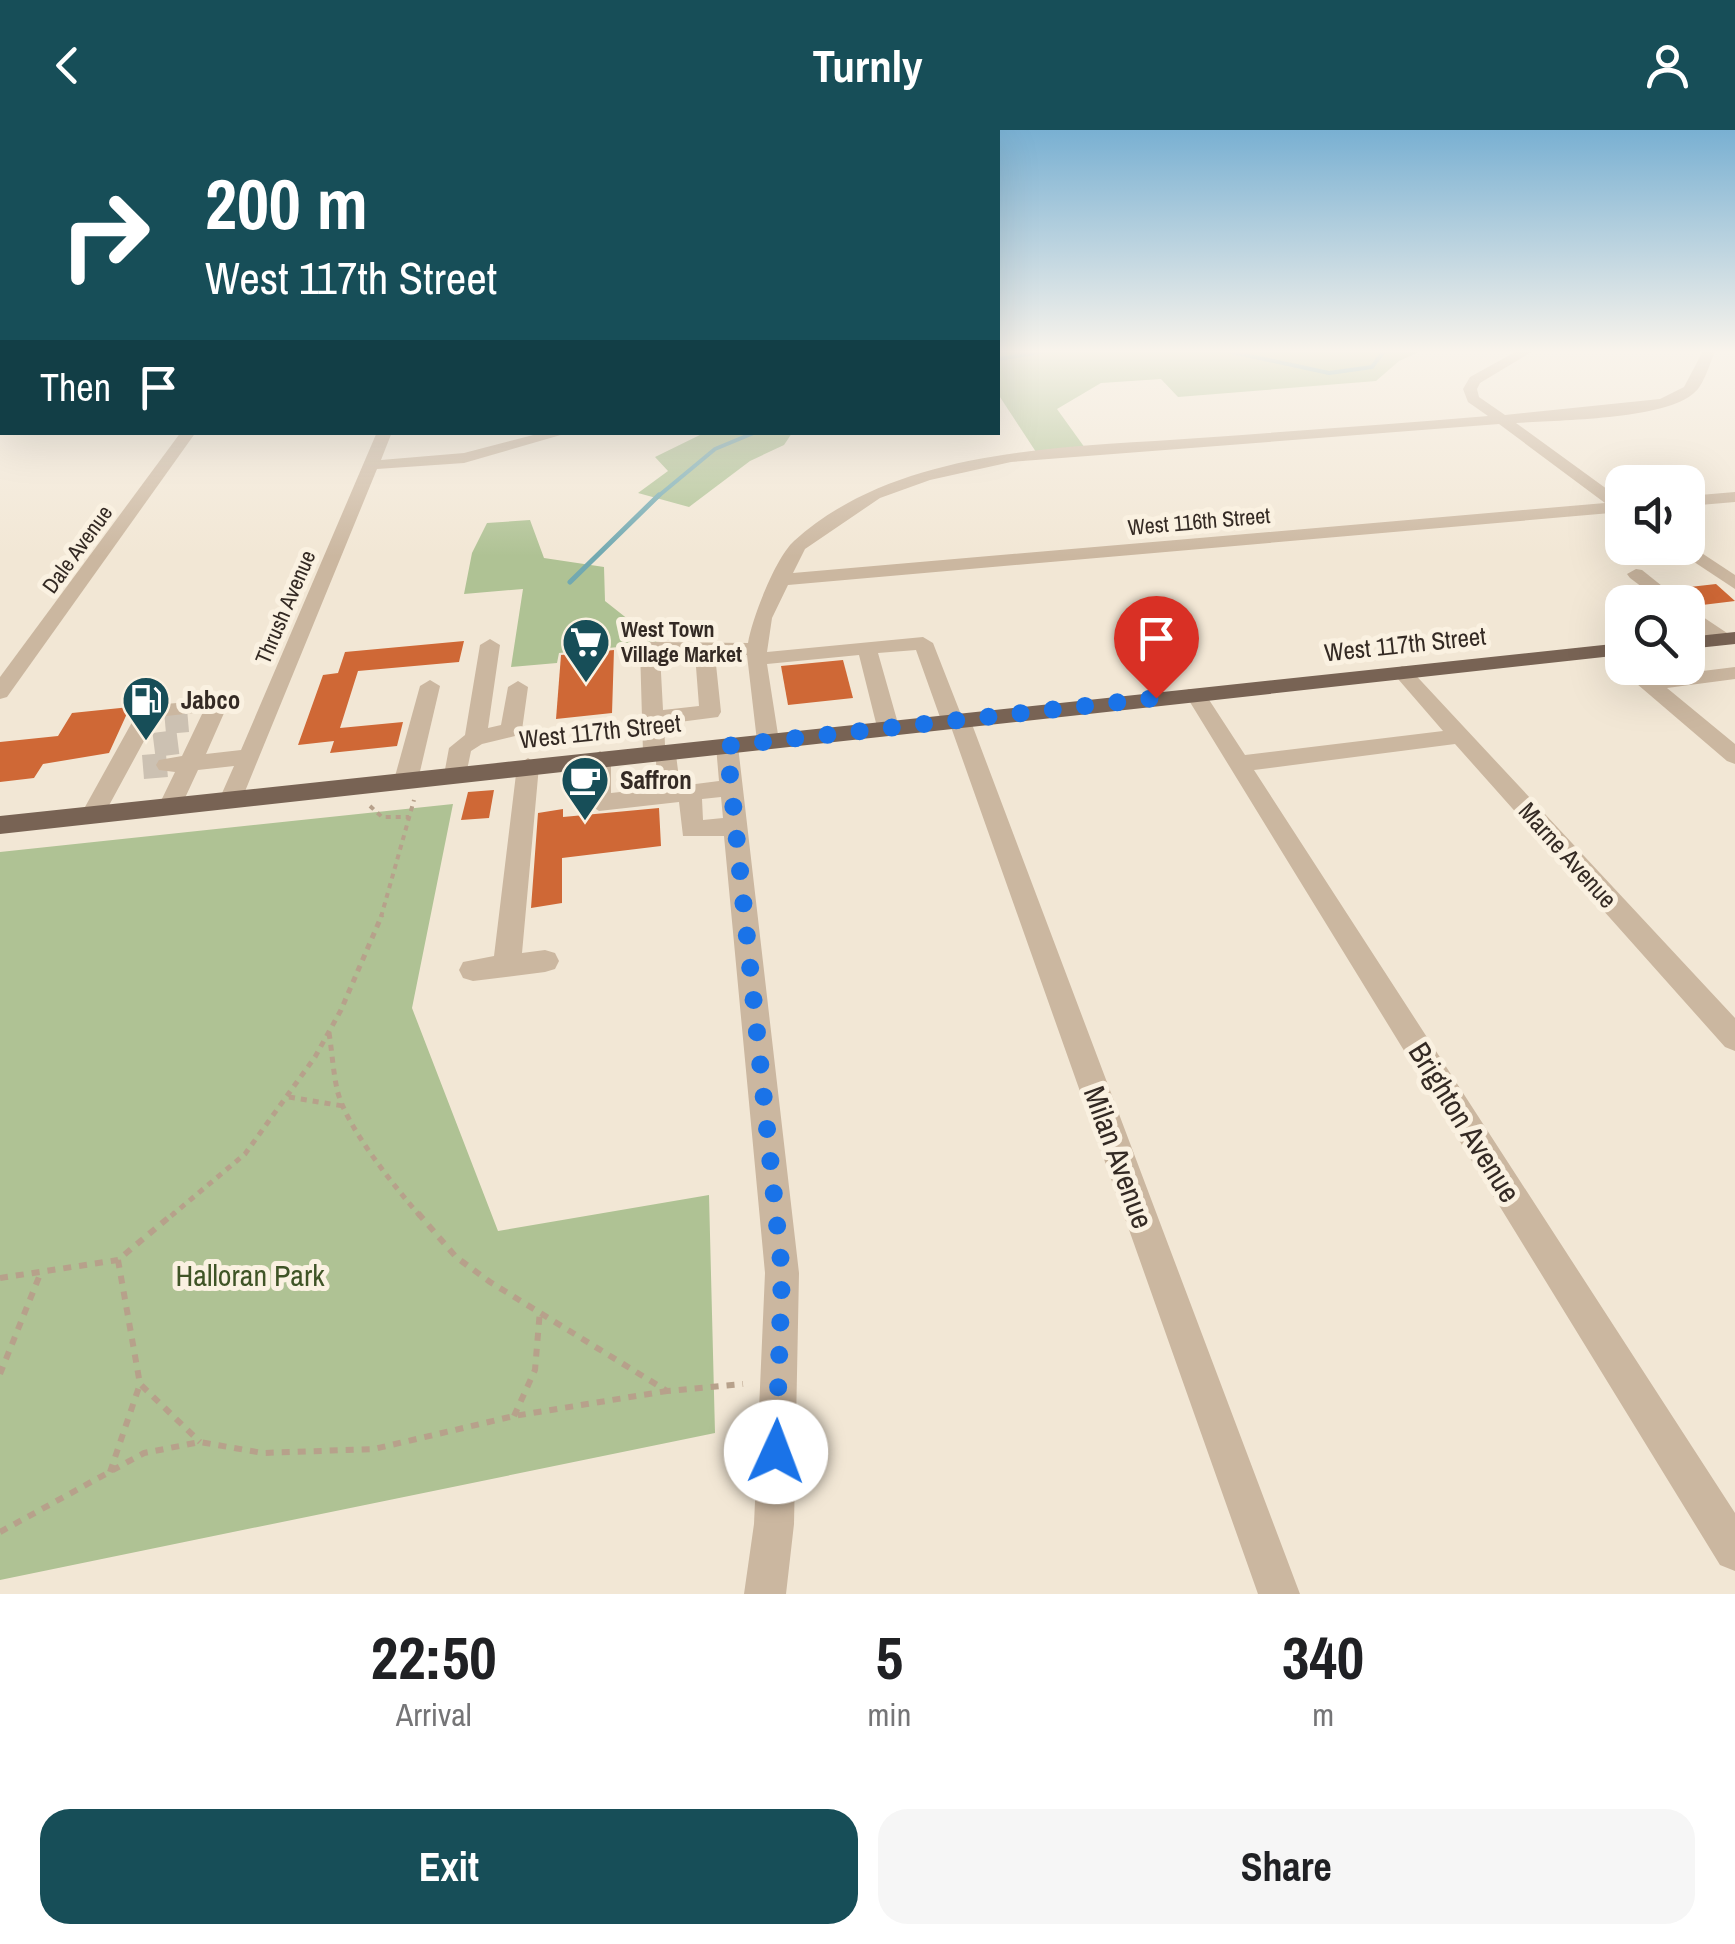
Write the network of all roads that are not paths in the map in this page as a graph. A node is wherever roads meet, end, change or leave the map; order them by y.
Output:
1 (1508, 419) edge
2 (1499, 420) junction
3 (188, 435) edge
4 (384, 435) edge
5 (553, 435) edge
6 (372, 465) junction
7 (1605, 494) edge
8 (1735, 496) edge
9 (1705, 499) edge
10 (1605, 507) edge
11 (1705, 563) edge
12 (1636, 574) dead end
13 (779, 580) junction
14 (1735, 583) edge
15 (1651, 585) edge
16 (1705, 623) edge
17 (1729, 638) edge
18 (490, 645) dead end
19 (704, 648) junction
20 (867, 648) junction
21 (757, 654) junction
22 (1605, 655) edge
23 (1402, 672) junction
24 (1705, 673) edge
25 (1735, 673) edge
26 (1651, 685) edge
27 (430, 686) dead end
28 (518, 687) dead end
29 (0, 692) edge
30 (1195, 694) junction
31 (652, 718) junction
32 (955, 720) junction
33 (888, 728) junction
34 (1460, 736) junction
35 (474, 738) junction
36 (768, 741) junction
37 (727, 746) junction
38 (156, 748) junction
39 (660, 753) junction
40 (1735, 756) edge
41 (249, 757) junction
42 (600, 759) junction
43 (1238, 764) junction
44 (528, 766) junction
45 (455, 775) junction
46 (730, 788) junction
47 (410, 790) junction
48 (679, 794) junction
49 (231, 800) junction
50 (170, 807) junction
51 (92, 816) junction
52 (0, 825) edge
53 (734, 826) junction
54 (545, 961) dead end
55 (507, 966) junction
56 (473, 970) dead end
57 (1735, 1038) edge
58 (1735, 1550) edge
59 (765, 1594) edge
60 (1279, 1594) edge

1 - 2 street
2 - 7 street
2 - 13 street
3 - 29 street, Dale Avenue
4 - 6 street, Thrush Avenue
5 - 6 street
6 - 41 street, Thrush Avenue
8 - 9 street
10 - 13 street, West 116th Street
11 - 14 street
12 - 15 street
13 - 21 street
16 - 17 street
18 - 35 street
19 - 21 street
19 - 31 street
19 - 31 street
20 - 21 street
20 - 32 street, Milan Avenue
20 - 33 street
21 - 36 street
22 - 23 main road, West 117th Street
23 - 30 main road, West 117th Street
23 - 34 street, Marne Avenue
24 - 25 street
26 - 40 street
27 - 47 street
28 - 35 street
30 - 32 main road, West 117th Street
30 - 43 street, Brighton Avenue
31 - 39 street
32 - 33 main road, West 117th Street
32 - 60 street, Milan Avenue
33 - 36 main road, West 117th Street
34 - 43 street
34 - 57 street, Marne Avenue
35 - 45 street
36 - 37 main road, West 117th Street
37 - 39 main road, West 117th Street
37 - 46 street
38 - 38 street
38 - 41 street
38 - 50 street
38 - 51 street
39 - 42 main road, West 117th Street
39 - 48 street
41 - 49 street, Thrush Avenue
42 - 44 main road, West 117th Street
42 - 48 street
43 - 58 street, Brighton Avenue
44 - 45 main road, West 117th Street
44 - 55 street
45 - 47 main road, West 117th Street
46 - 48 street
46 - 53 street
47 - 49 main road, West 117th Street
48 - 53 street
49 - 50 main road, West 117th Street
50 - 51 main road, West 117th Street
51 - 52 main road, West 117th Street
53 - 59 street
54 - 55 street
55 - 56 street

